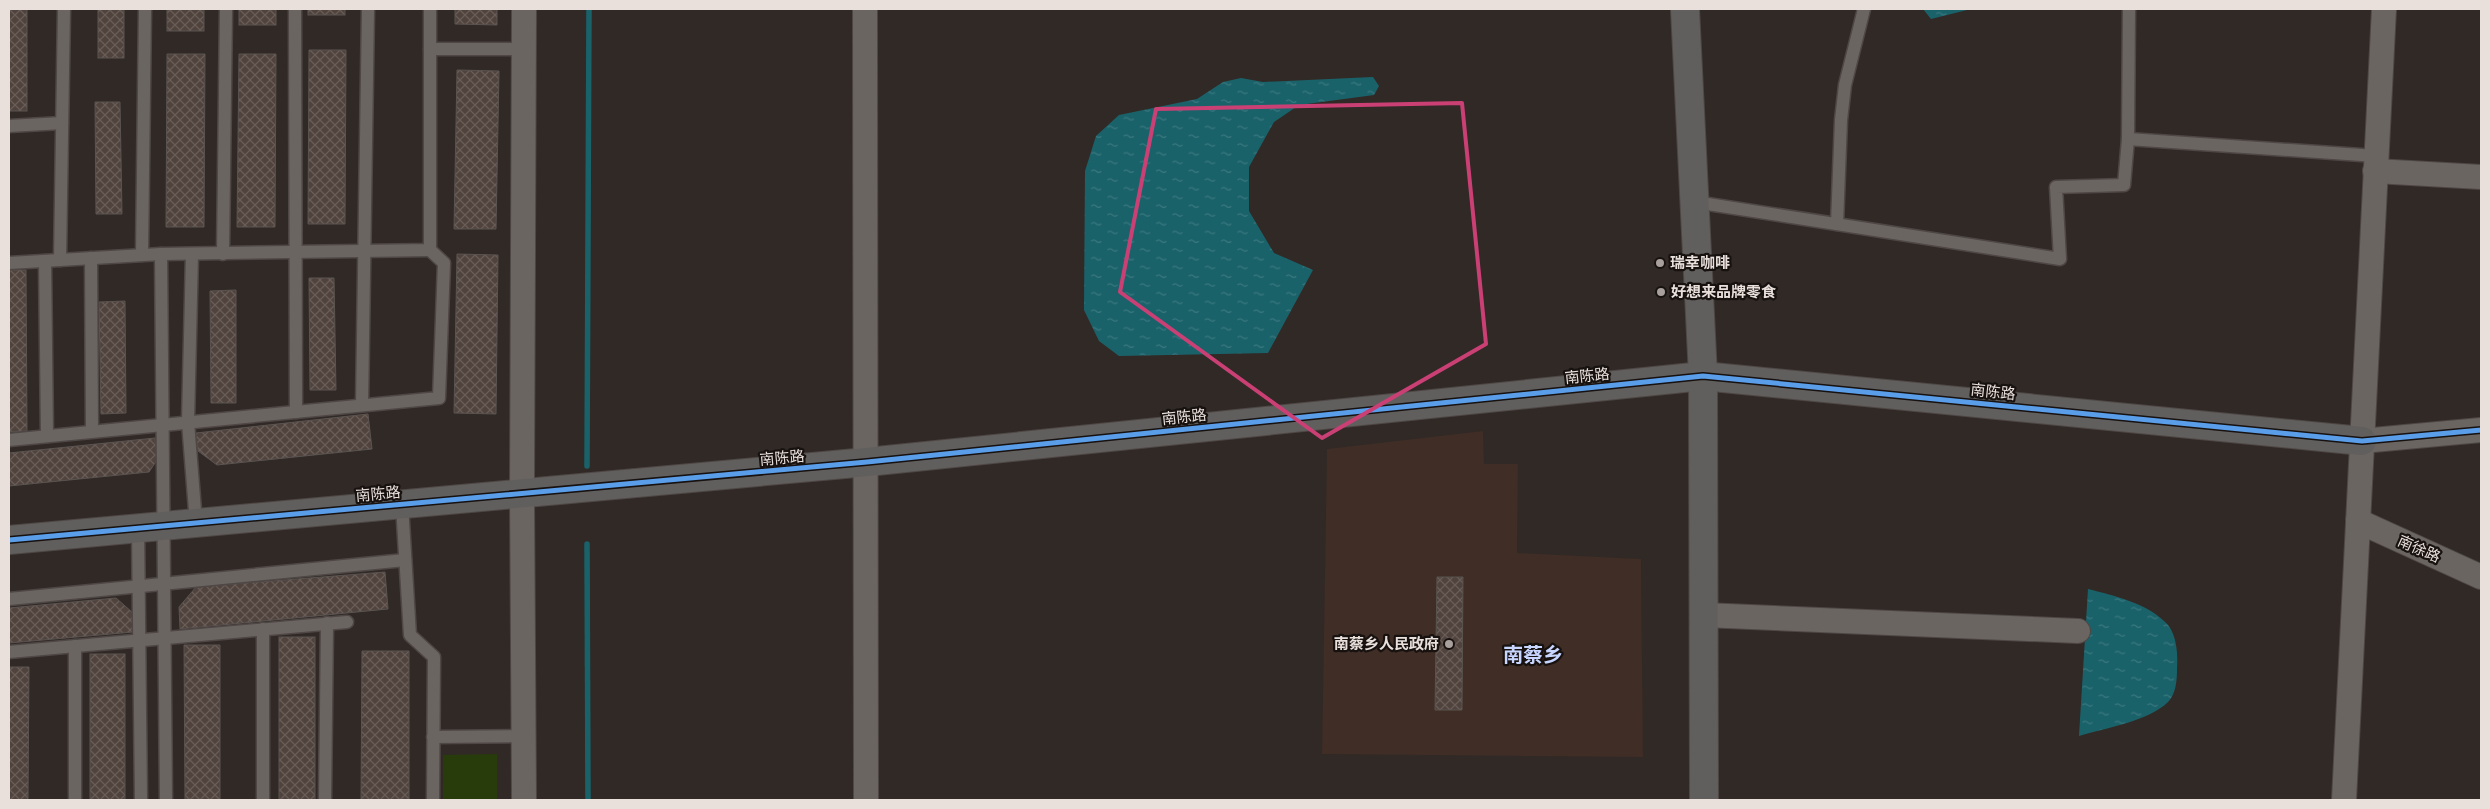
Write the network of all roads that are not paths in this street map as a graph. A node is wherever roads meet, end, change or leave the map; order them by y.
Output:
1 (64, 9) edge
2 (145, 9) edge
3 (226, 9) edge
4 (295, 9) edge
5 (368, 9) edge
6 (430, 9) edge
7 (524, 9) edge
8 (865, 9) edge
9 (1685, 9) edge
10 (1864, 9) edge
11 (2129, 9) edge
12 (2384, 9) edge
13 (430, 48) junction
14 (524, 49) junction
15 (62, 123) junction
16 (9, 126) edge
17 (2128, 139) junction
18 (2376, 164) junction
19 (2481, 177) edge
20 (1695, 202) junction
21 (1838, 224) junction
22 (430, 250) junction
23 (365, 251) junction
24 (295, 252) junction
25 (161, 254) junction
26 (192, 254) junction
27 (223, 254) junction
28 (142, 255) junction
29 (91, 258) junction
30 (60, 260) junction
31 (45, 261) junction
32 (9, 263) edge
33 (1703, 376) junction
34 (362, 405) junction
35 (296, 412) junction
36 (188, 422) junction
37 (163, 424) junction
38 (2481, 430) edge
39 (92, 431) junction
40 (47, 436) junction
41 (9, 440) edge
42 (2362, 441) junction
43 (867, 462) junction
44 (522, 494) junction
45 (402, 505) junction
46 (2358, 522) junction
47 (196, 523) junction
48 (150, 527) junction
49 (9, 540) edge
50 (405, 560) junction
51 (2481, 577) edge
52 (163, 584) junction
53 (138, 586) junction
54 (9, 599) edge
55 (1704, 615) junction
56 (346, 622) dead end
57 (327, 623) junction
58 (264, 629) junction
59 (2078, 631) dead end
60 (164, 638) junction
61 (139, 641) junction
62 (75, 646) junction
63 (9, 652) edge
64 (524, 736) junction
65 (433, 737) junction
66 (75, 800) edge
67 (141, 800) edge
68 (166, 800) edge
69 (263, 800) edge
70 (325, 800) edge
71 (433, 800) edge
72 (524, 800) edge
73 (866, 800) edge
74 (1704, 800) edge
75 (2344, 800) edge

1 - 15 lane
2 - 28 lane
3 - 27 lane
4 - 24 lane
5 - 23 lane
6 - 13 lane
7 - 14 street
8 - 43 street
9 - 20 street
10 - 21 lane
11 - 17 lane
12 - 18 street
13 - 14 lane
13 - 22 lane
14 - 44 street
15 - 16 lane
15 - 30 lane
17 - 18 lane
17 - 21 lane
18 - 19 street
18 - 42 street
20 - 21 lane
20 - 33 street
22 - 23 lane
22 - 34 lane
23 - 24 lane
23 - 34 lane
24 - 27 lane
24 - 35 lane
25 - 26 lane
25 - 28 lane
25 - 37 lane
26 - 27 lane
26 - 36 lane
28 - 29 lane
29 - 30 lane
29 - 39 lane
30 - 31 lane
31 - 32 lane
31 - 40 lane
33 - 42 street, 南陈路
33 - 43 street, 南陈路
33 - 55 street
34 - 35 lane
35 - 36 lane
36 - 37 lane
36 - 47 lane
37 - 39 lane
37 - 48 lane
38 - 42 street
39 - 40 lane
40 - 41 lane
42 - 46 street
43 - 44 street, 南陈路
43 - 73 street
44 - 45 street, 南陈路
44 - 64 street
45 - 47 street, 南陈路
45 - 50 lane
46 - 51 street, 南徐路
46 - 75 street
47 - 48 street, 南陈路
48 - 49 street, 南陈路
48 - 52 lane
48 - 53 lane
50 - 52 lane
50 - 65 lane
52 - 53 lane
52 - 60 lane
53 - 54 lane
53 - 61 lane
55 - 59 street
55 - 74 street
56 - 57 lane
57 - 58 lane
57 - 70 lane
58 - 60 lane
58 - 69 lane
60 - 61 lane
60 - 68 lane
61 - 62 lane
61 - 67 lane
62 - 63 lane
62 - 66 lane
64 - 65 lane
64 - 72 street
65 - 71 lane

